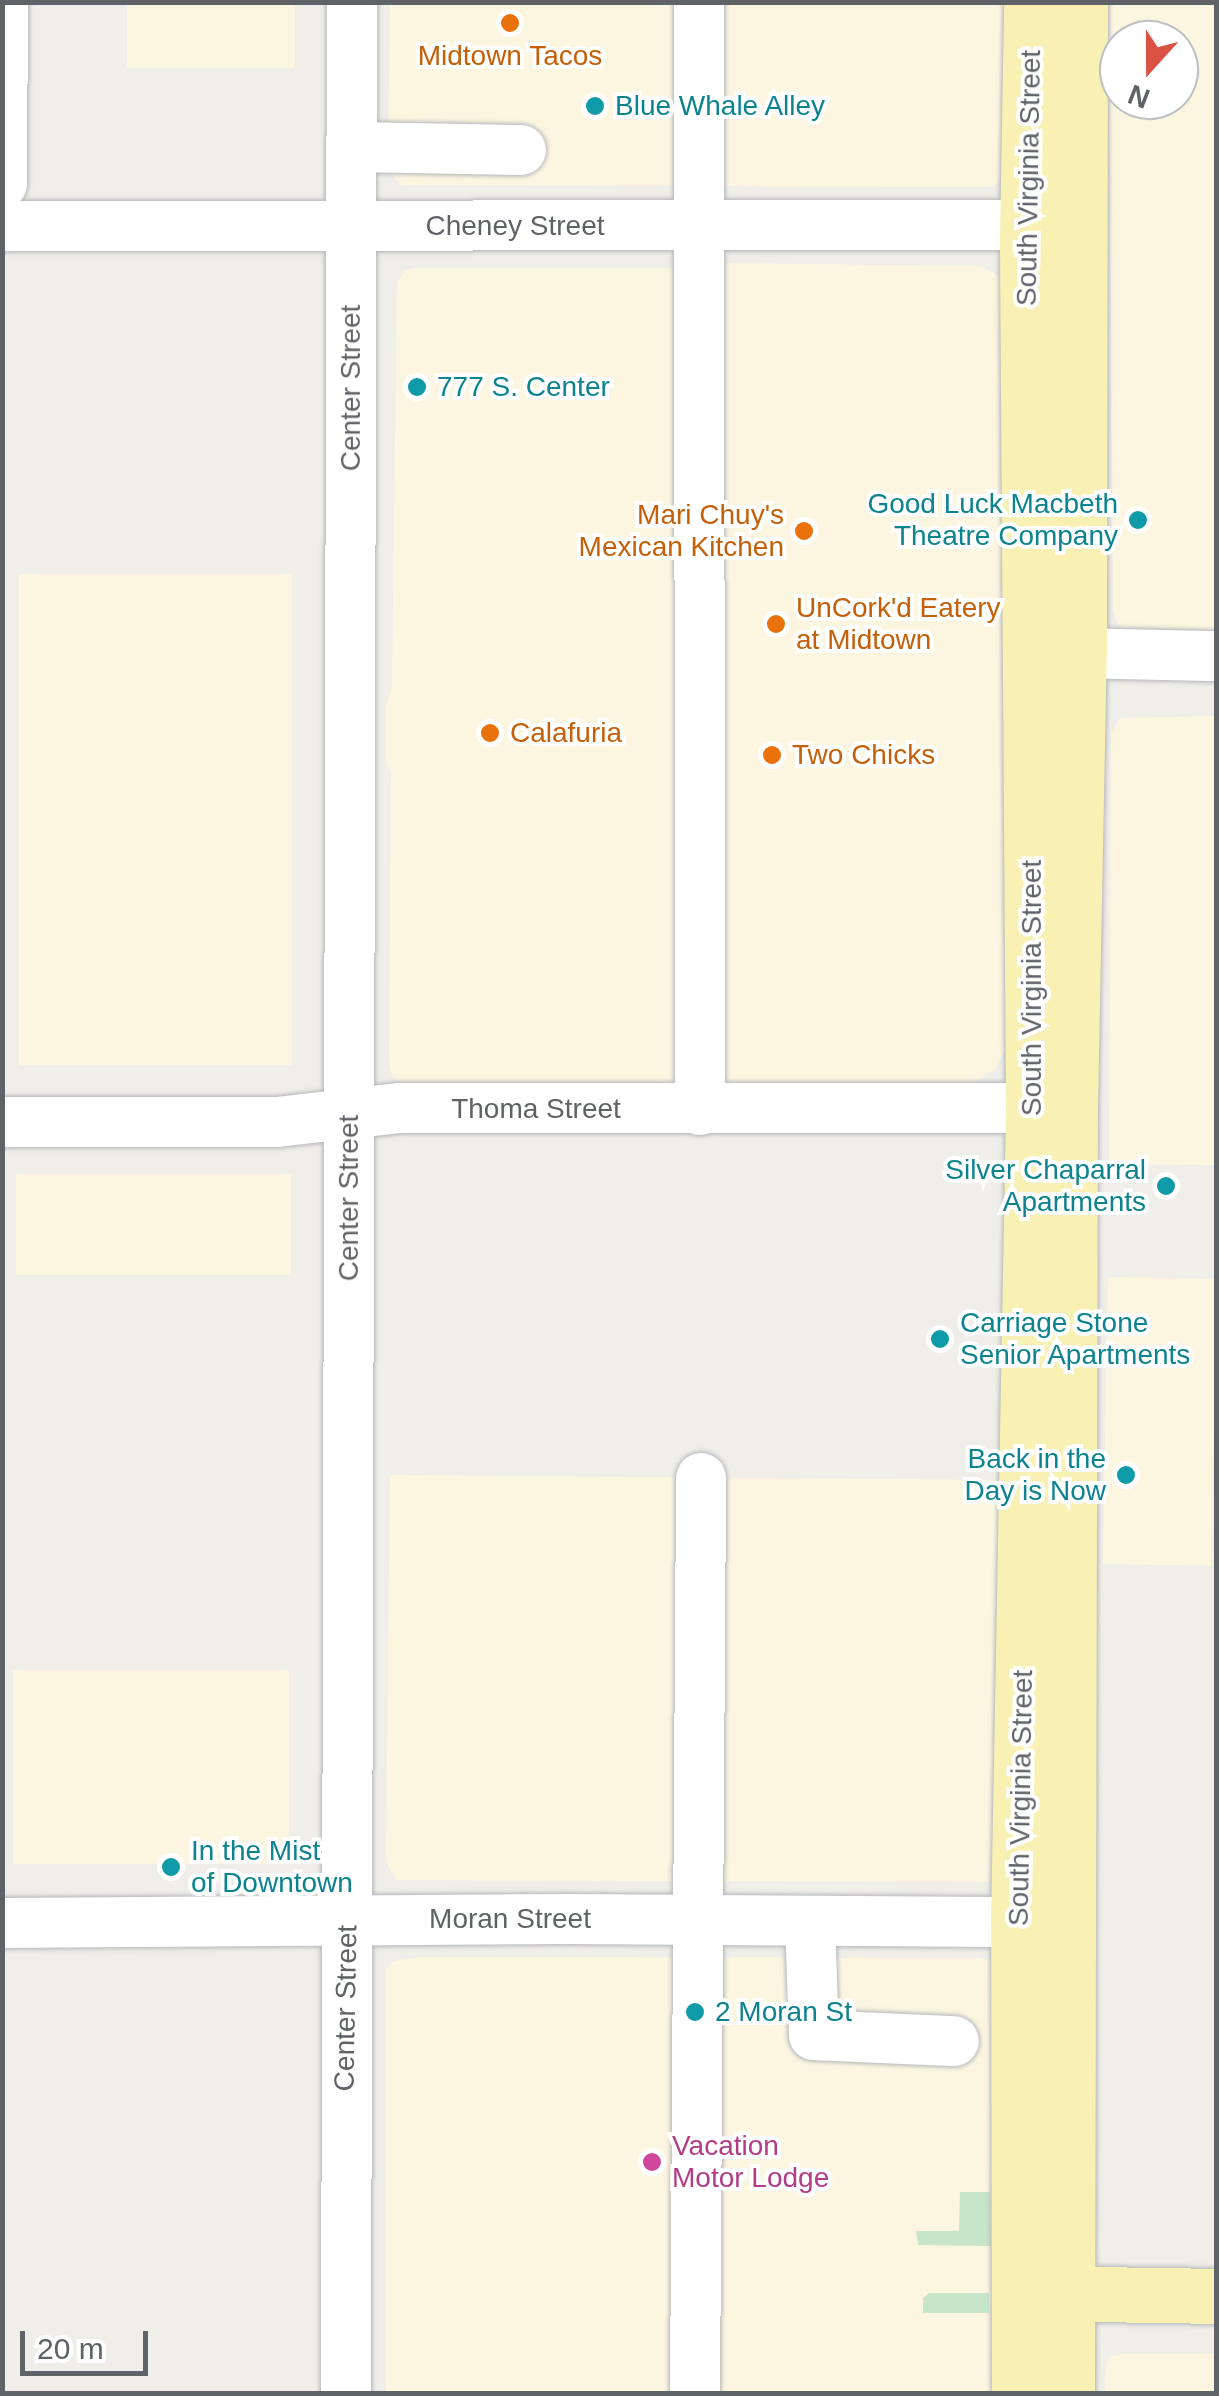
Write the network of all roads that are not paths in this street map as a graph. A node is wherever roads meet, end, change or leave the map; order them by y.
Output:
1 (3, 2) edge
2 (352, 2) edge
3 (699, 2) edge
4 (1032, 2) edge
5 (1080, 2) edge
6 (351, 146) junction
7 (520, 150) dead end
8 (2, 184) edge
9 (699, 225) junction
10 (1028, 225) junction
11 (2, 226) edge
12 (351, 226) junction
13 (1028, 430) junction
14 (1079, 448) junction
15 (1079, 653) junction
16 (1216, 656) edge
17 (1052, 1108) junction
18 (700, 1110) junction
19 (349, 1116) junction
20 (2, 1122) edge
21 (701, 1478) dead end
22 (699, 1918) junction
23 (347, 1920) junction
24 (810, 1921) junction
25 (1018, 1922) junction
26 (2, 1924) edge
27 (954, 2041) dead end
28 (1045, 2293) junction
29 (1216, 2296) edge
30 (346, 2394) edge
31 (695, 2394) edge
32 (1019, 2394) edge
33 (1068, 2394) edge

1 - 8 street
2 - 6 street, Center Street
3 - 9 street
4 - 10 main road, South Virginia Street
5 - 14 main road, South Virginia Street
6 - 7 street
6 - 12 street, Center Street
9 - 10 street, Cheney Street
9 - 12 street, Cheney Street
9 - 18 street
10 - 13 main road, South Virginia Street
10 - 14 main road
11 - 12 street, Cheney Street
12 - 19 street, Center Street
13 - 15 main road
13 - 17 main road, South Virginia Street
14 - 15 main road, South Virginia Street
15 - 16 street
15 - 17 main road, South Virginia Street
17 - 18 street, Thoma Street
17 - 25 main road, South Virginia Street
17 - 28 main road, South Virginia Street
18 - 19 street, Thoma Street
19 - 20 street, Thoma Street
19 - 23 street, Center Street
21 - 22 street
22 - 23 street, Moran Street
22 - 24 street, Moran Street
22 - 31 street
23 - 26 street, Moran Street
23 - 30 street, Center Street
24 - 25 street, Moran Street
24 - 27 street
25 - 28 main road, South Virginia Street
28 - 29 main road
28 - 32 main road, South Virginia Street
28 - 33 main road, South Virginia Street

